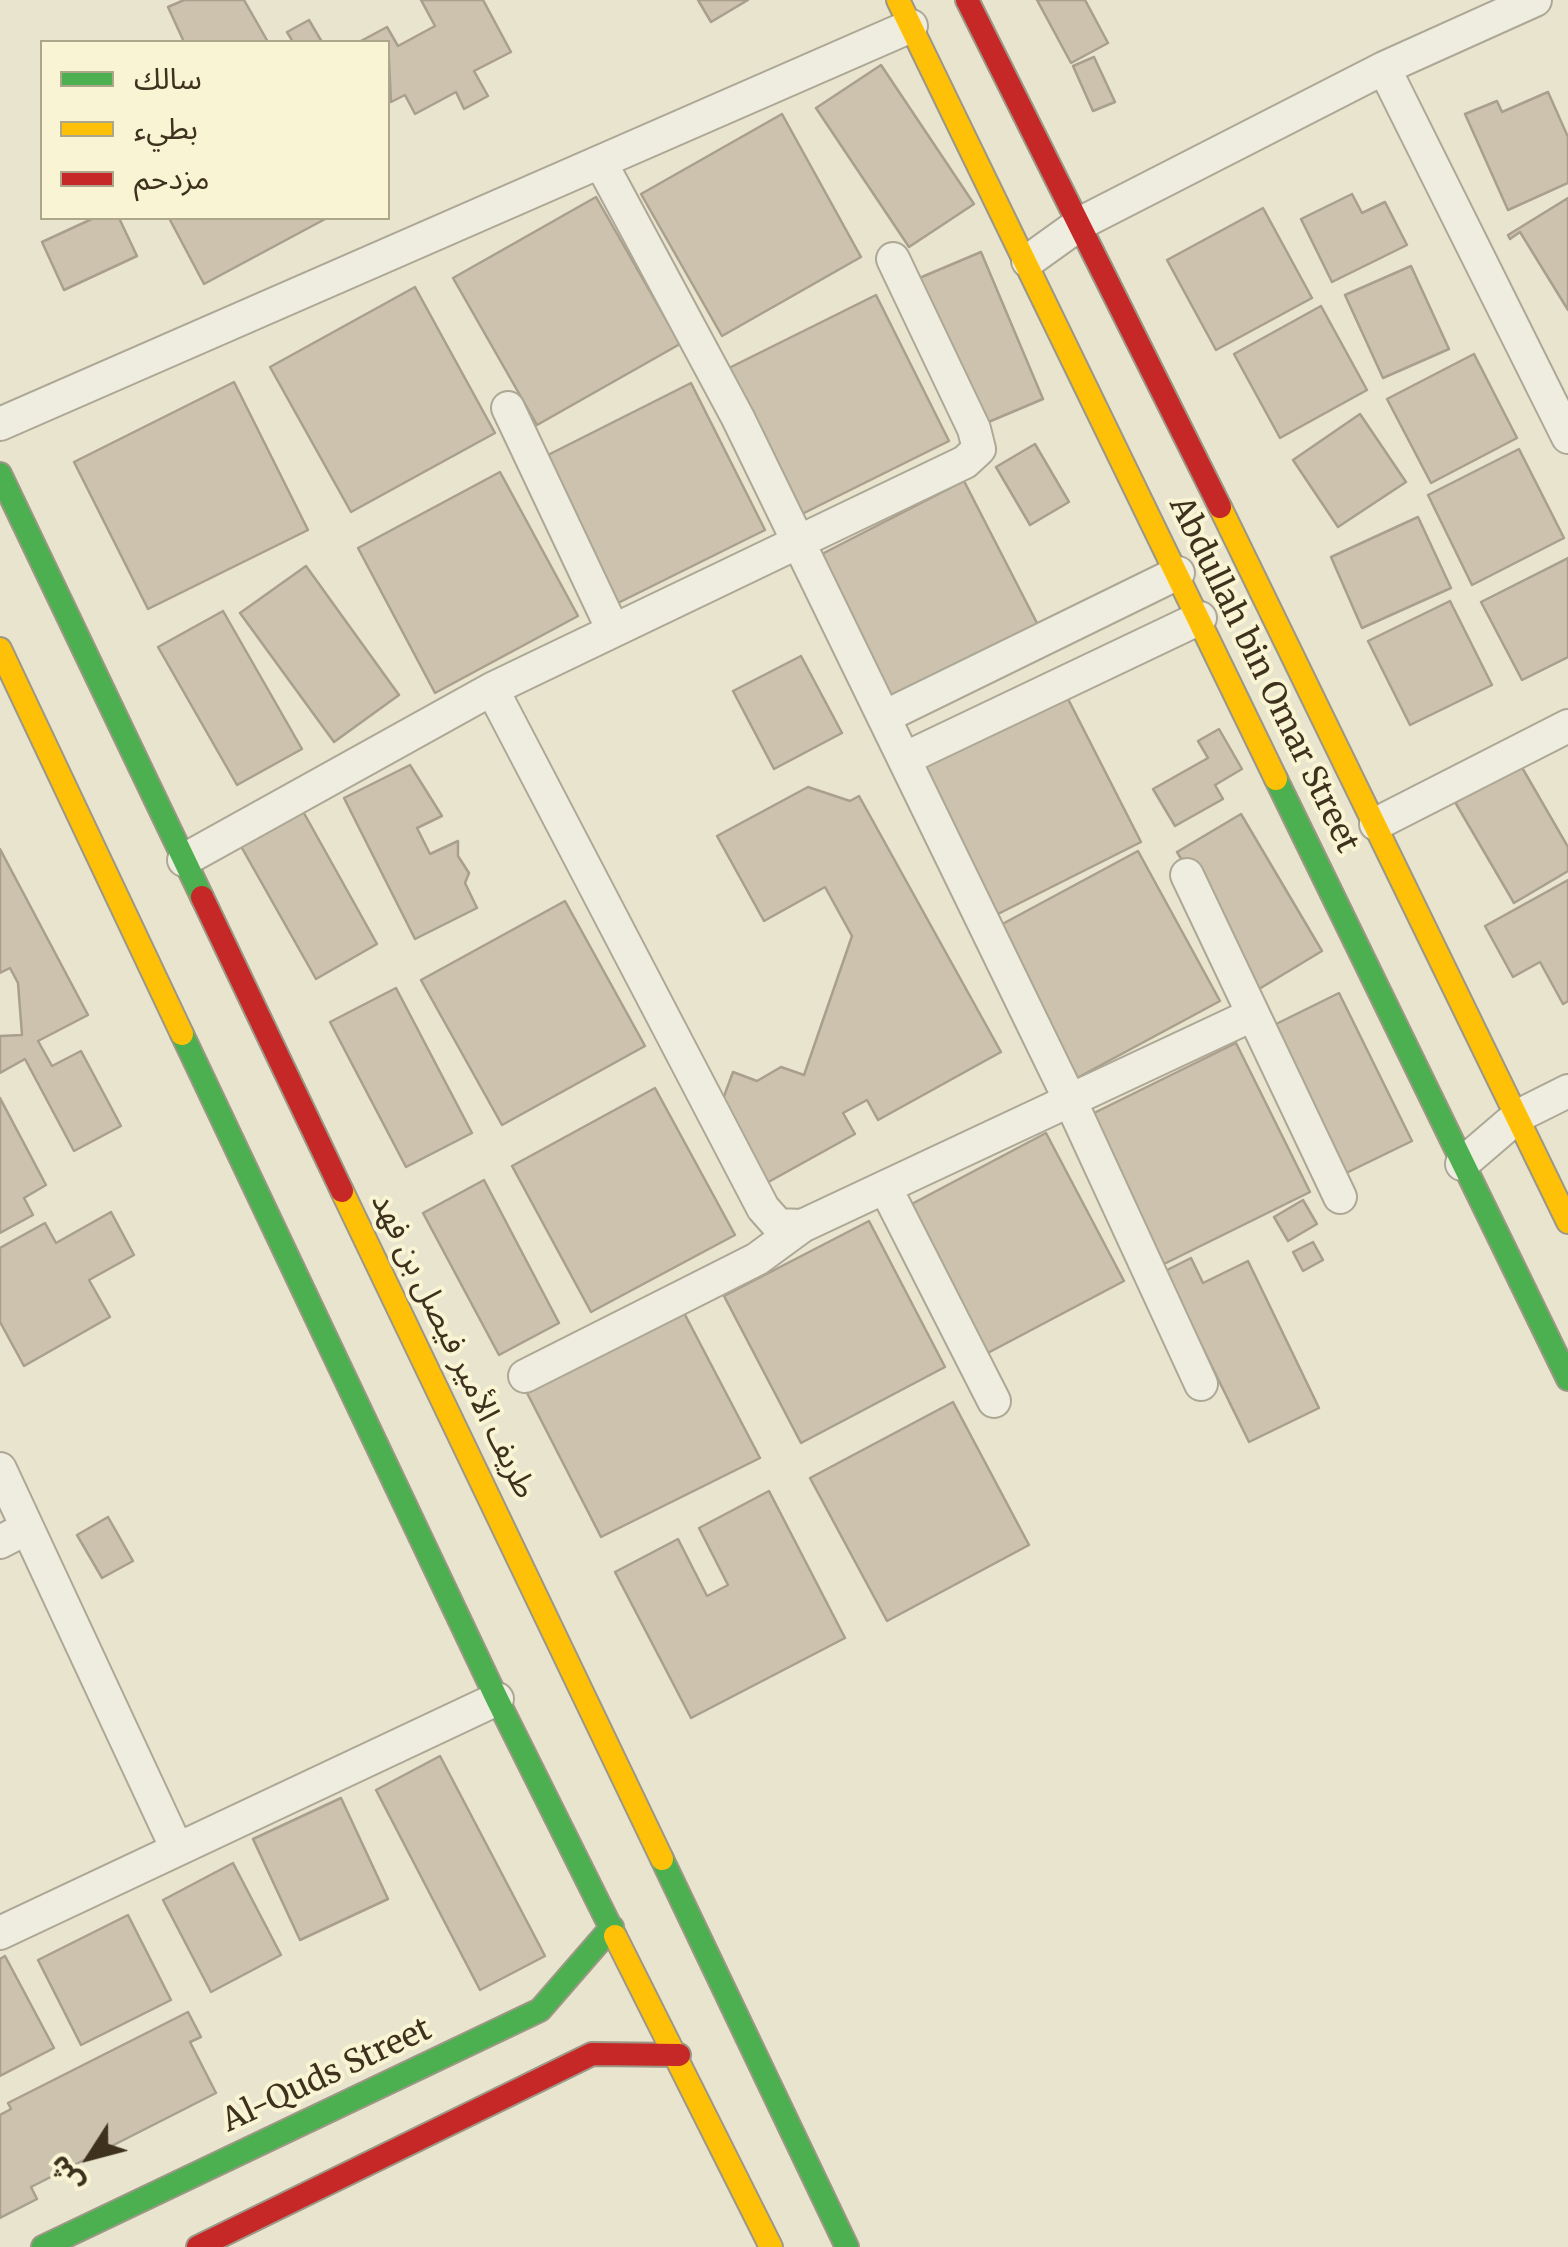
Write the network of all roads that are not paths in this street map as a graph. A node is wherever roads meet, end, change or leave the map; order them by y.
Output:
1 (967, 0) edge
2 (1535, 0) edge
3 (905, 13) edge
4 (1384, 68) junction
5 (602, 165) junction
6 (1081, 222) junction
7 (894, 259) dead end
8 (1028, 261) junction
9 (1558, 385) edge
10 (508, 408) dead end
11 (0, 424) edge
12 (1568, 437) edge
13 (0, 474) edge
14 (798, 541) junction
15 (1178, 573) junction
16 (1200, 618) junction
17 (1074, 624) junction
18 (612, 628) junction
19 (0, 649) edge
20 (1094, 668) junction
21 (492, 689) junction
22 (884, 717) junction
23 (1568, 726) edge
24 (904, 759) junction
25 (1376, 824) junction
26 (184, 860) junction
27 (1187, 874) dead end
28 (1252, 1015) junction
29 (1568, 1092) edge
30 (1070, 1100) junction
31 (1518, 1116) junction
32 (1462, 1164) junction
33 (885, 1187) junction
34 (1340, 1197) dead end
35 (1568, 1222) edge
36 (802, 1226) junction
37 (525, 1376) dead end
38 (1568, 1379) edge
39 (1201, 1384) dead end
40 (994, 1400) dead end
41 (0, 1470) edge
42 (14, 1535) edge
43 (497, 1699) junction
44 (176, 1848) junction
45 (612, 1928) junction
46 (0, 1934) edge
47 (678, 2056) junction
48 (44, 2247) edge
49 (198, 2247) edge
50 (770, 2247) edge
51 (847, 2247) edge

1 - 6 street, Abdullah bin Omar Street
2 - 4 street
3 - 5 street
3 - 8 street, Abdullah bin Omar Street
4 - 6 street
4 - 9 street
5 - 11 street
5 - 14 street
6 - 8 street
6 - 25 street, Abdullah bin Omar Street
7 - 14 street
8 - 15 street, Abdullah bin Omar Street
9 - 12 street
10 - 18 street
13 - 26 street, طريف الأمير فيصل بن فهد
14 - 18 street
14 - 22 street
15 - 16 street, Abdullah bin Omar Street
15 - 17 street
16 - 20 street
16 - 32 street, Abdullah bin Omar Street
17 - 20 street
17 - 22 street
18 - 21 street
19 - 43 street
20 - 24 street
21 - 26 street
21 - 36 street
22 - 24 street
23 - 25 street
24 - 30 street
25 - 31 street, Abdullah bin Omar Street
26 - 51 street, طريف الأمير فيصل بن فهد
27 - 28 street
28 - 30 street
28 - 34 street
29 - 31 street
30 - 33 street
30 - 39 street
31 - 32 street
31 - 35 street, Abdullah bin Omar Street
32 - 38 street, Abdullah bin Omar Street
33 - 36 street
33 - 40 street
36 - 37 street
41 - 42 street
42 - 44 street
43 - 44 street
43 - 45 street
44 - 46 street
45 - 47 street
45 - 48 street, Al-Quds Street
47 - 49 street
47 - 50 street

